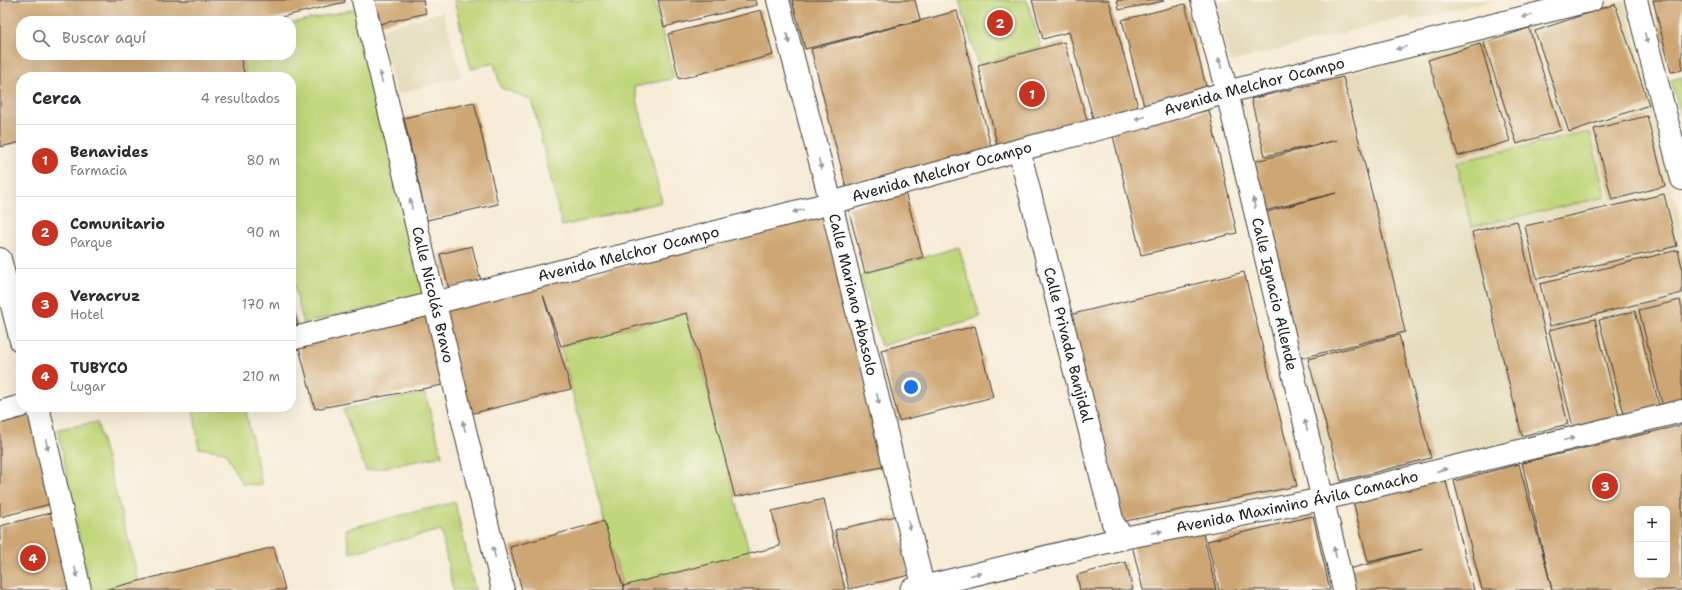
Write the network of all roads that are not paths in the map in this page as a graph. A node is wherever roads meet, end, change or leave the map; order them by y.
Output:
1 (363, 0) edge
2 (778, 0) edge
3 (1202, 0) edge
4 (1592, 0) edge
5 (1636, 0) edge
6 (1227, 92) junction
7 (1019, 150) junction
8 (1682, 179) edge
9 (831, 203) junction
10 (0, 260) edge
11 (435, 304) junction
12 (16, 322) edge
13 (296, 338) edge
14 (16, 407) edge
15 (1682, 411) edge
16 (0, 412) edge
17 (39, 412) edge
18 (1323, 499) junction
19 (1123, 538) junction
20 (920, 589) edge
21 (80, 590) edge
22 (503, 590) edge
23 (1344, 590) edge

11 -> 1 street, Calle Nicolás Bravo
2 -> 9 street, Calle Mariano Abasolo
6 -> 3 street, Calle Ignacio Allende
4 -> 6 street, Avenida Melchor Ocampo
5 -> 8 street
6 -> 7 street, Avenida Melchor Ocampo
18 -> 6 street, Calle Ignacio Allende
7 - 9 street, Avenida Melchor Ocampo
7 - 19 street, Calle Privada Banjidal
9 -> 11 street, Avenida Melchor Ocampo
9 -> 20 street, Calle Mariano Abasolo
10 - 12 street
11 - 13 street, Avenida Melchor Ocampo
22 -> 11 street, Calle Nicolás Bravo
14 - 16 street
18 -> 15 street, Avenida Maximino Ávila Camacho
17 -> 21 street
19 -> 18 street, Avenida Maximino Ávila Camacho
23 -> 18 street, Calle Ignacio Allende
20 -> 19 street, Avenida Maximino Ávila Camacho

